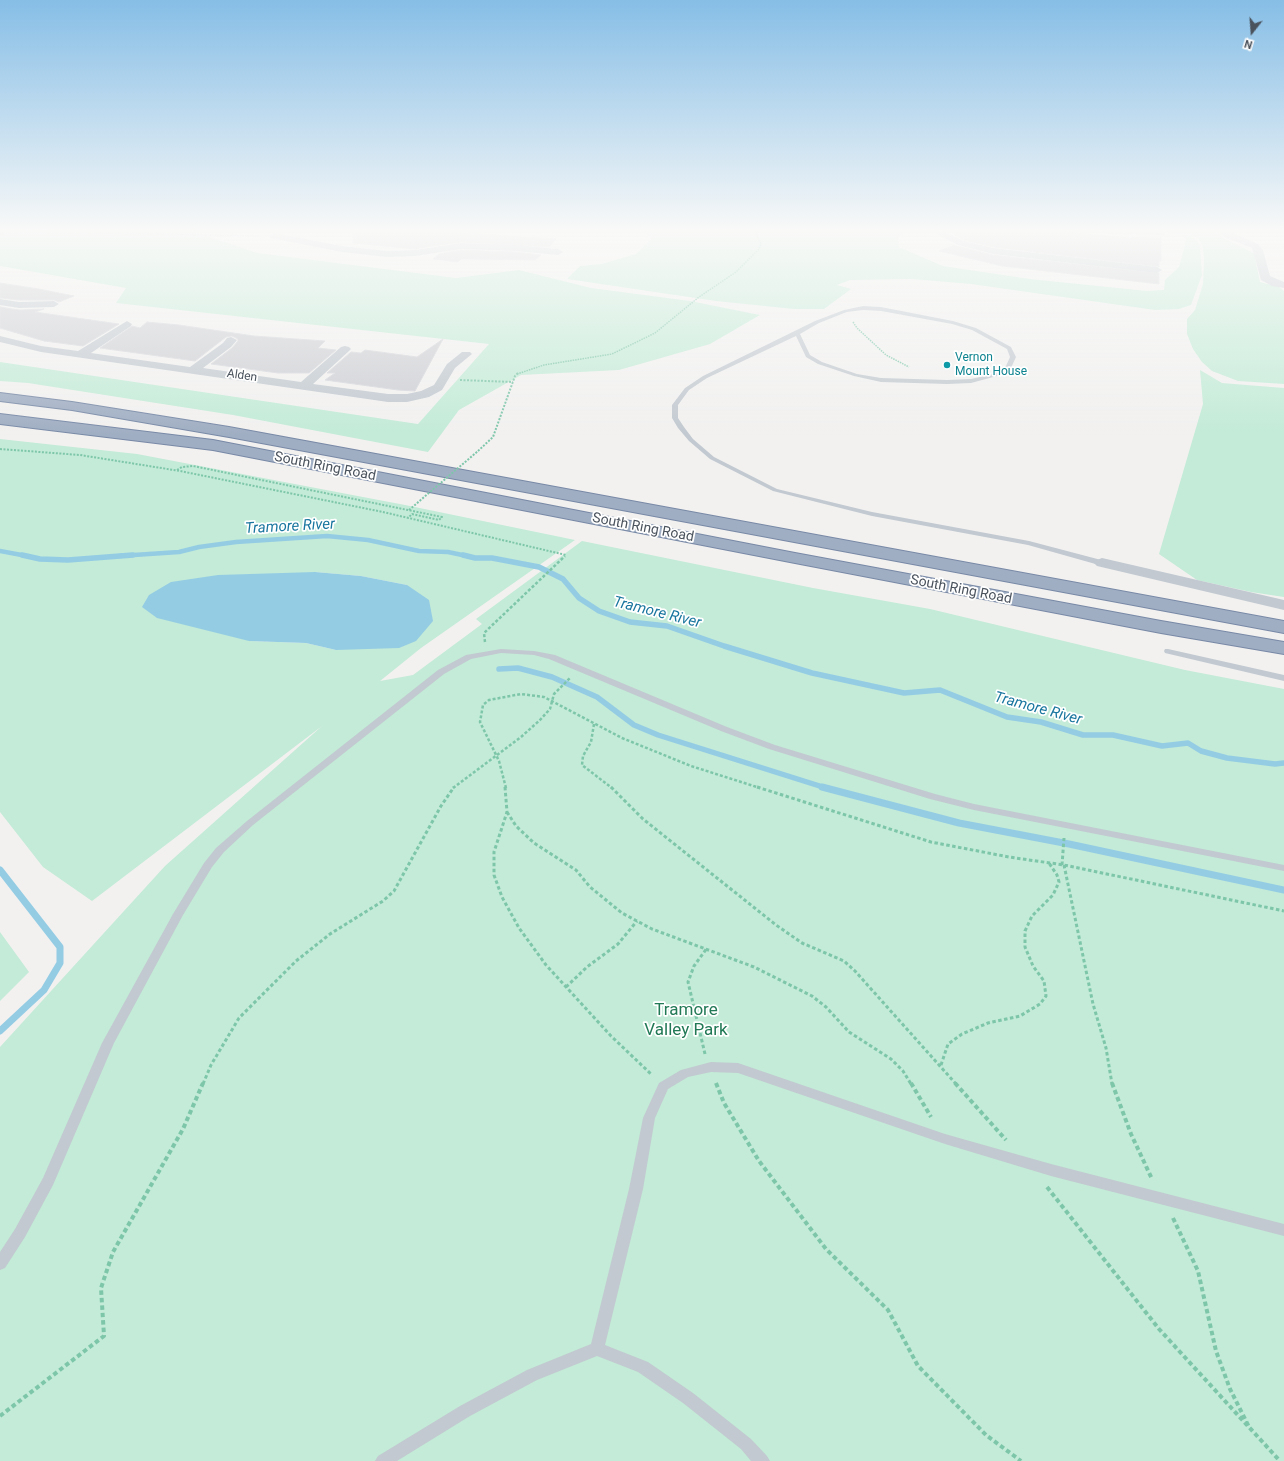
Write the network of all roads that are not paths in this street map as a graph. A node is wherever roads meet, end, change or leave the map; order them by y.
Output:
1 (0, 302) edge
2 (54, 304) dead end
3 (127, 324) dead end
4 (797, 333) junction
5 (0, 339) edge
6 (231, 340) dead end
7 (345, 349) dead end
8 (82, 354) junction
9 (464, 359) dead end
10 (193, 370) junction
11 (305, 385) junction
12 (0, 397) edge
13 (0, 419) edge
14 (795, 558) junction
15 (1102, 562) joint
16 (1284, 605) edge
17 (1284, 627) edge
18 (1284, 648) edge
19 (1168, 651) dead end
20 (1284, 662) edge
21 (1284, 678) edge
22 (1284, 868) edge
23 (1284, 1230) edge
24 (0, 1264) edge
25 (597, 1349) junction
26 (383, 1461) edge
27 (762, 1461) edge

1 - 2 street
3 - 8 street
4 - 4 lane
4 - 15 lane
5 - 8 street, Alden
6 - 10 street
7 - 11 street
8 - 10 street, Alden
9 - 11 street, Alden
10 - 11 street, Alden
12 - 17 highway, South Ring Road
13 - 14 highway, South Ring Road
14 - 18 highway, South Ring Road
14 - 20 highway
15 - 16 street
19 - 21 lane
22 - 24 lane
23 - 25 lane
25 - 26 lane
25 - 27 lane

